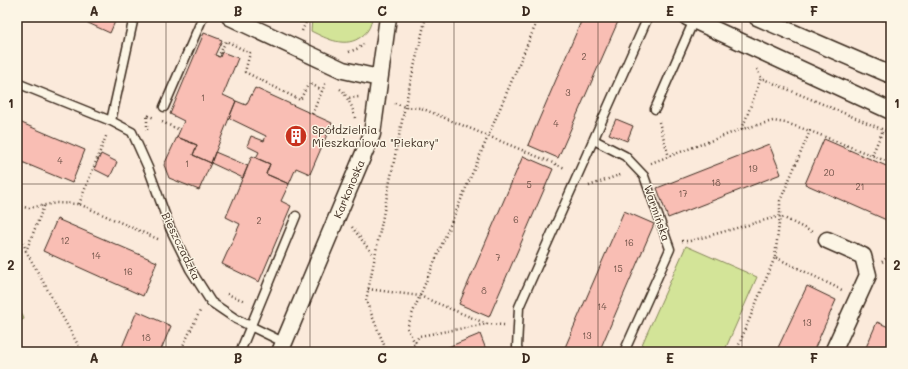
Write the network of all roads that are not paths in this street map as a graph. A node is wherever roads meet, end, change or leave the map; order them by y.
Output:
1 (134, 17) edge
2 (203, 17) edge
3 (230, 17) edge
4 (388, 17) edge
5 (648, 17) edge
6 (757, 17) edge
7 (691, 19) edge
8 (891, 75) edge
9 (379, 78) junction
10 (17, 83) edge
11 (164, 106) dead end
12 (655, 108) road end
13 (891, 111) edge
14 (112, 121) junction
15 (594, 140) junction
16 (296, 216) dead end
17 (827, 240) road end
18 (251, 327) junction
19 (281, 347) edge
20 (240, 352) edge
21 (518, 352) edge
22 (624, 352) edge
23 (833, 352) edge

1 - 14 lane
2 - 11 lane
3 - 9 street
4 - 9 street, Karkonoska
5 - 15 lane
6 - 8 street
7 - 12 lane
7 - 13 street
9 - 19 street, Karkonoska
10 - 14 lane, Bieszczadzka
14 - 18 lane, Bieszczadzka
15 - 21 lane
15 - 22 lane, Warmińska
16 - 18 lane
17 - 23 street
18 - 19 lane, Bieszczadzka
18 - 20 lane

